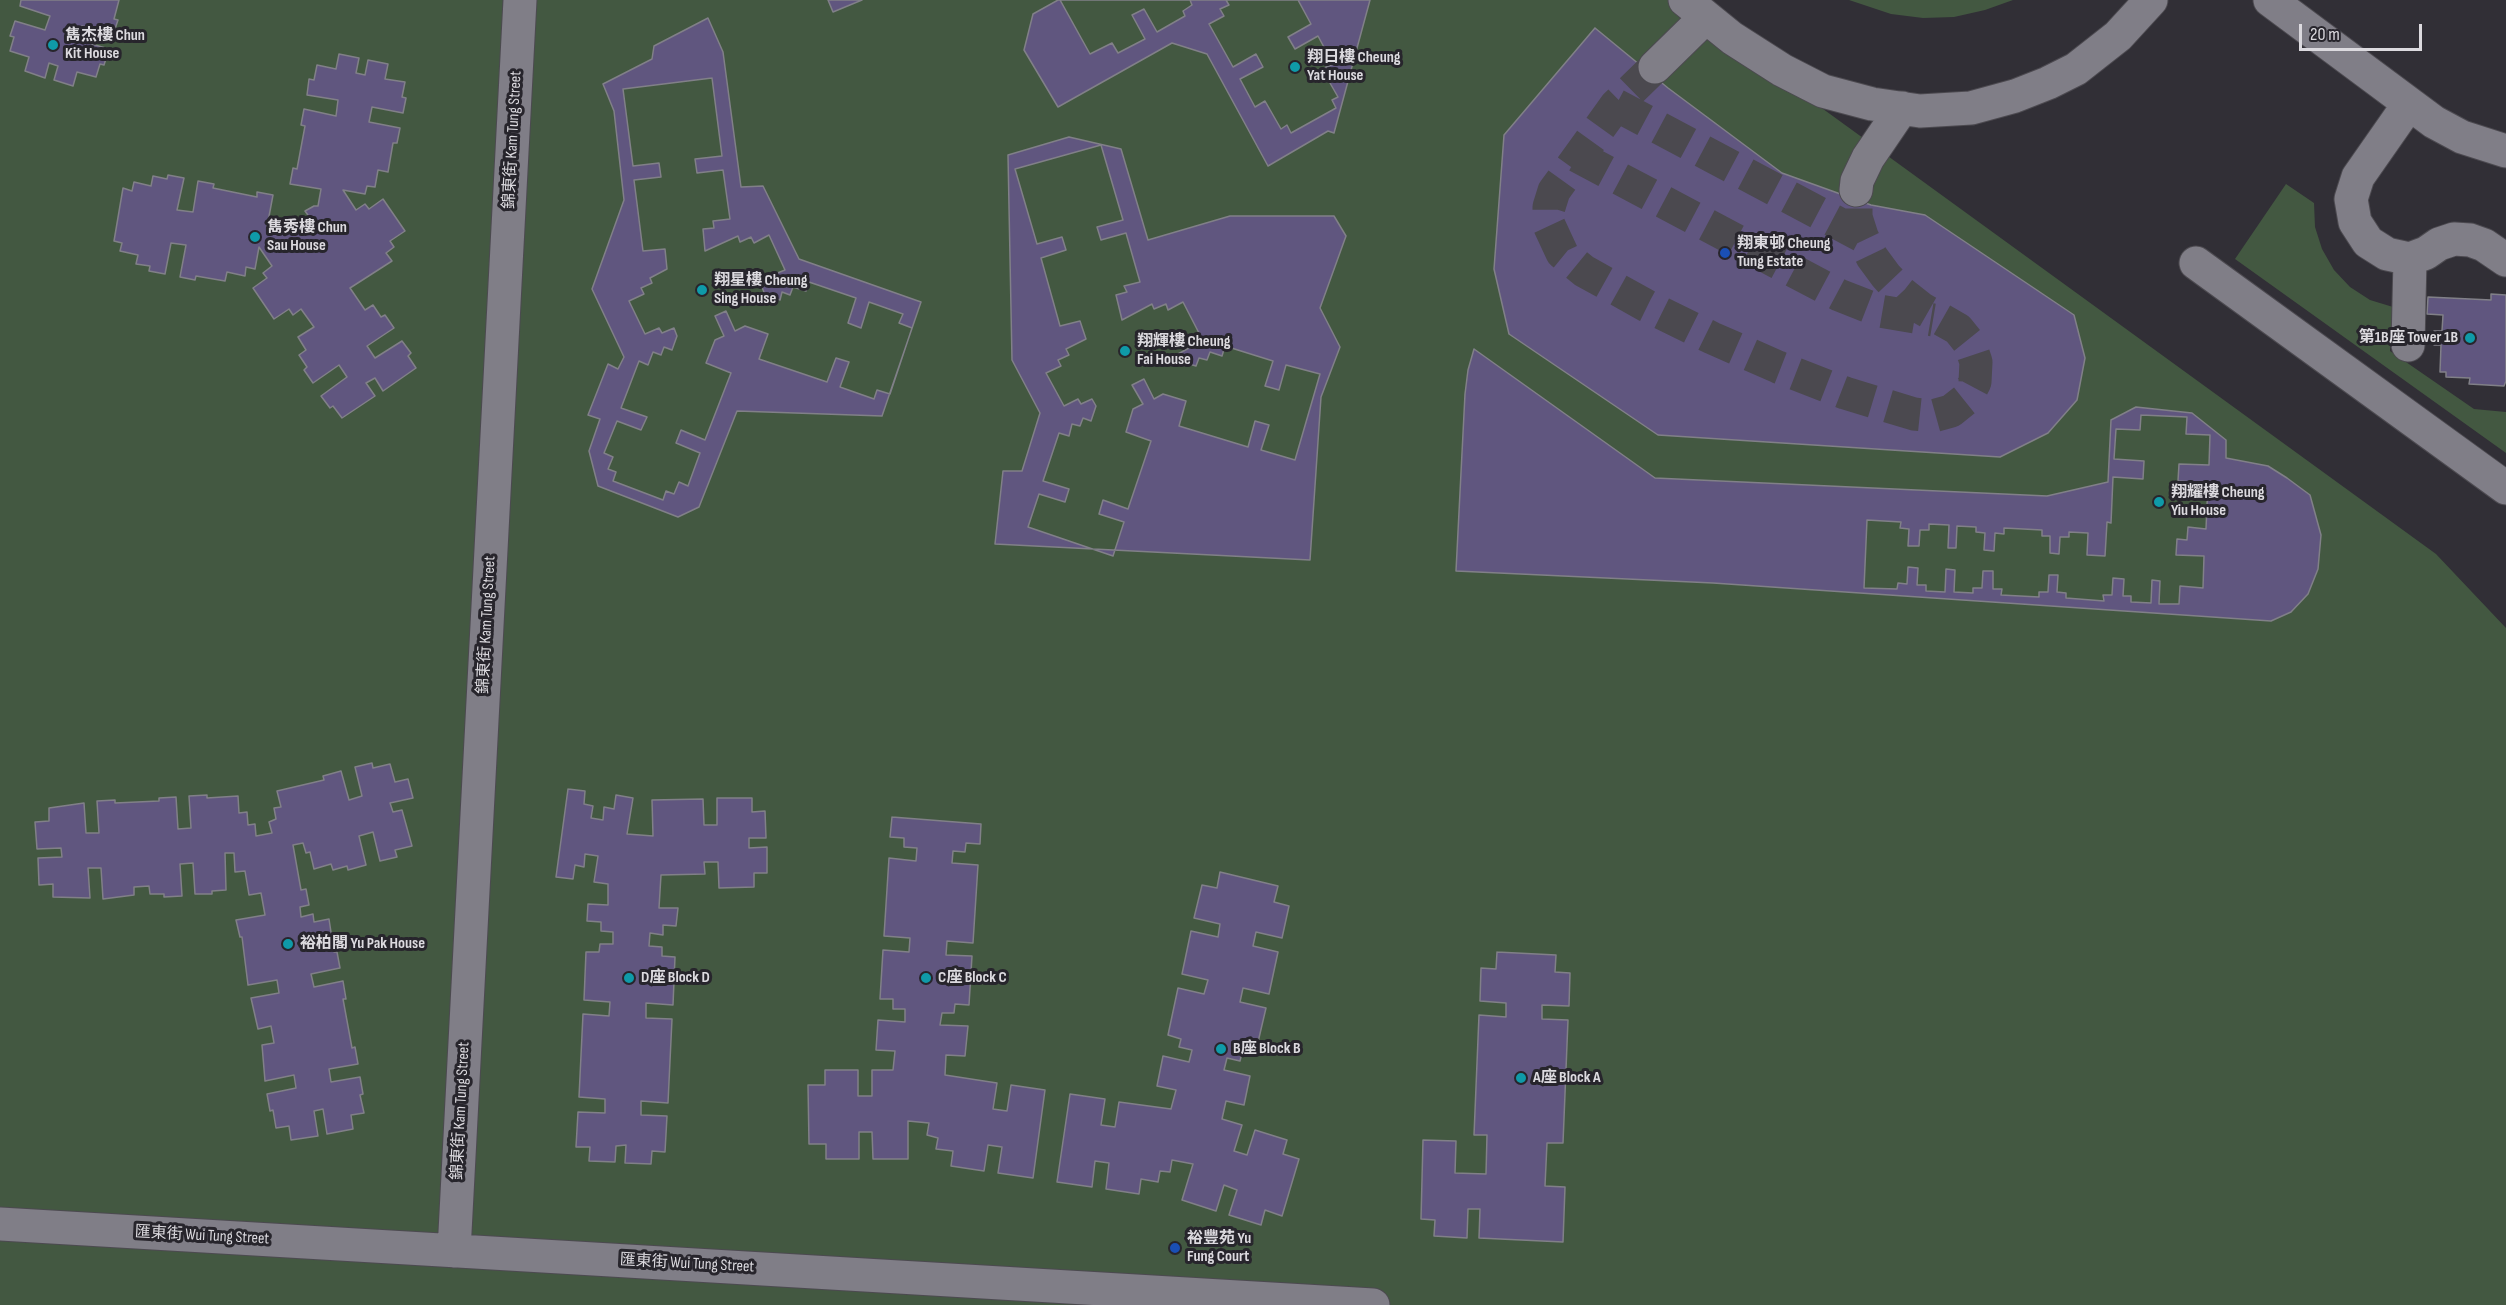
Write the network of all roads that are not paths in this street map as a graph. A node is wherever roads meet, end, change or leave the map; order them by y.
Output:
1 (520, 0) edge
2 (2151, 0) edge
3 (2270, 0) edge
4 (1696, 9) edge
5 (1655, 67) tunnel mouth
6 (2409, 104) junction
7 (1902, 108) junction
8 (2506, 151) edge
9 (1856, 190) tunnel mouth
10 (2410, 259) junction
11 (2506, 260) edge
12 (2196, 263) dead end
13 (2408, 345) dead end
14 (2506, 488) edge
15 (0, 1224) edge
16 (454, 1251) junction
17 (1373, 1305) edge

1 - 16 street, 錦東街 Kam Tung Street
2 - 7 street
3 - 6 street
4 - 5 street
4 - 7 street
6 - 8 street
6 - 10 street
7 - 9 street
10 - 11 street
10 - 13 street
12 - 14 street
15 - 16 street, 匯東街 Wui Tung Street
16 - 17 street, 匯東街 Wui Tung Street

